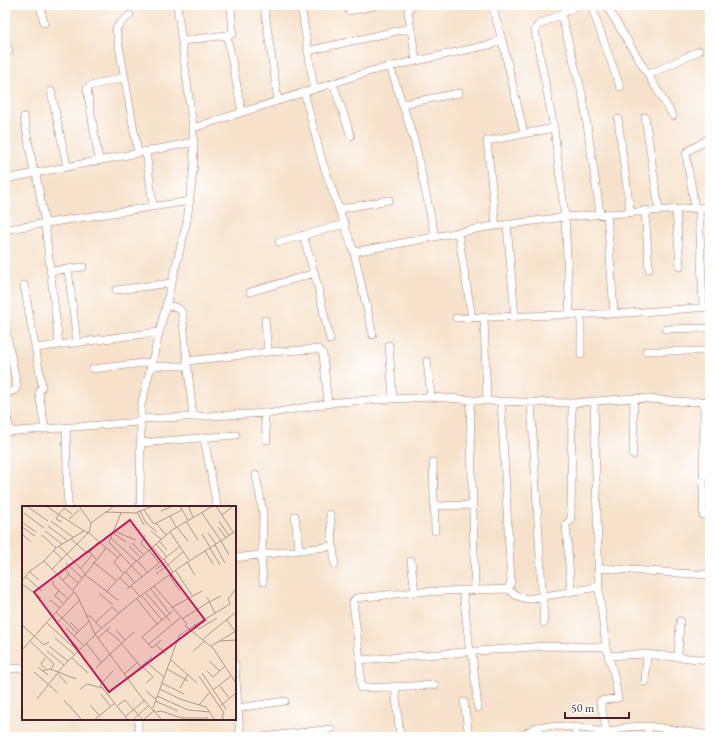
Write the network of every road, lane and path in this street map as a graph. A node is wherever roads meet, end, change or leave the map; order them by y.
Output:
1 (40, 5) edge
2 (177, 5) edge
3 (231, 5) edge
4 (264, 5) edge
5 (301, 5) edge
6 (378, 5) edge
7 (411, 5) edge
8 (492, 5) edge
9 (579, 5) edge
10 (590, 5) edge
11 (606, 5) edge
12 (350, 11) dead end
13 (561, 14) junction
14 (130, 15) dead end
15 (44, 23) dead end
16 (410, 28) junction
17 (227, 35) junction
18 (5, 40) edge
19 (182, 41) junction
20 (504, 44) junction
21 (9, 51) dead end
22 (308, 51) junction
23 (699, 51) dead end
24 (416, 61) junction
25 (390, 66) junction
26 (648, 76) junction
27 (125, 77) junction
28 (333, 83) junction
29 (620, 86) dead end
30 (314, 89) junction
31 (51, 91) dead end
32 (304, 92) junction
33 (460, 93) dead end
34 (278, 101) junction
35 (402, 104) junction
36 (242, 112) junction
37 (673, 116) dead end
38 (24, 117) dead end
39 (645, 117) dead end
40 (618, 118) dead end
41 (193, 128) junction
42 (554, 128) junction
43 (524, 133) junction
44 (351, 136) dead end
45 (710, 138) edge
46 (194, 142) junction
47 (146, 151) junction
48 (138, 153) junction
49 (99, 160) junction
50 (67, 166) junction
51 (35, 173) junction
52 (5, 179) edge
53 (190, 200) junction
54 (390, 200) dead end
55 (153, 206) junction
56 (710, 207) edge
57 (697, 208) junction
58 (340, 209) junction
59 (659, 209) junction
60 (676, 209) junction
61 (645, 210) junction
62 (630, 211) junction
63 (604, 213) junction
64 (565, 216) junction
65 (45, 224) junction
66 (345, 224) junction
67 (507, 224) junction
68 (496, 226) junction
69 (8, 229) dead end
70 (458, 232) junction
71 (303, 235) junction
72 (435, 236) junction
73 (279, 242) dead end
74 (354, 252) junction
75 (83, 267) dead end
76 (680, 267) dead end
77 (68, 269) junction
78 (648, 269) dead end
79 (51, 271) junction
80 (315, 273) junction
81 (172, 283) junction
82 (24, 284) dead end
83 (116, 290) dead end
84 (250, 292) dead end
85 (166, 304) junction
86 (707, 307) edge
87 (614, 313) junction
88 (581, 314) junction
89 (570, 315) junction
90 (515, 316) junction
91 (456, 318) dead end
92 (472, 318) junction
93 (484, 318) junction
94 (265, 320) dead end
95 (5, 326) edge
96 (710, 328) edge
97 (666, 329) dead end
98 (159, 332) junction
99 (373, 335) dead end
100 (330, 340) dead end
101 (77, 343) junction
102 (59, 345) junction
103 (389, 345) dead end
104 (35, 348) junction
105 (646, 351) dead end
106 (710, 351) edge
107 (268, 352) junction
108 (581, 355) dead end
109 (427, 361) dead end
110 (188, 363) junction
111 (151, 364) junction
112 (94, 369) dead end
113 (5, 393) edge
114 (431, 397) junction
115 (634, 398) junction
116 (393, 399) junction
117 (470, 400) junction
118 (594, 400) junction
119 (487, 401) junction
120 (707, 401) edge
121 (501, 402) junction
122 (531, 402) junction
123 (572, 403) junction
124 (328, 404) junction
125 (5, 406) edge
126 (264, 413) junction
127 (193, 417) junction
128 (140, 420) junction
129 (66, 428) junction
130 (44, 429) junction
131 (7, 432) edge
132 (236, 435) dead end
133 (204, 438) junction
134 (267, 440) dead end
135 (140, 443) junction
136 (634, 456) dead end
137 (433, 462) dead end
138 (256, 475) dead end
139 (472, 505) junction
140 (68, 506) edge
141 (140, 506) edge
142 (217, 506) edge
143 (434, 506) junction
144 (330, 514) dead end
145 (702, 515) dead end
146 (295, 516) dead end
147 (435, 530) dead end
148 (333, 546) junction
149 (299, 550) junction
150 (261, 555) junction
151 (236, 558) edge
152 (411, 561) dead end
153 (335, 565) dead end
154 (598, 568) junction
155 (710, 575) edge
156 (263, 582) dead end
157 (598, 587) junction
158 (508, 589) junction
159 (475, 591) junction
160 (415, 592) junction
161 (463, 592) junction
162 (571, 592) junction
163 (542, 597) junction
164 (680, 621) dead end
165 (544, 622) dead end
166 (606, 647) junction
167 (471, 652) junction
168 (647, 654) junction
169 (608, 656) junction
170 (678, 657) junction
171 (360, 660) junction
172 (710, 660) edge
173 (22, 668) edge
174 (5, 669) edge
175 (645, 682) dead end
176 (236, 685) edge
177 (435, 686) dead end
178 (395, 687) junction
179 (285, 701) dead end
180 (464, 702) dead end
181 (237, 706) edge
182 (478, 708) dead end
183 (138, 720) edge
184 (647, 726) junction
185 (574, 728) junction
186 (331, 729) dead end
187 (609, 735) edge
188 (710, 735) edge
189 (282, 736) edge
190 (138, 737) edge
191 (240, 737) edge
192 (262, 737) edge
193 (400, 737) edge
194 (469, 737) edge
195 (521, 737) edge
196 (577, 737) edge
197 (649, 737) edge

1 - 15 street
2 - 19 street
3 - 17 street
4 - 34 street
5 - 22 street
6 - 12 street
7 - 16 street
8 - 20 street
9 - 13 street
10 - 29 street
11 - 26 street
13 - 42 street
13 - 63 street
14 - 27 street
16 - 22 street
16 - 24 street
17 - 19 street
17 - 36 street
18 - 21 street
19 - 41 street
20 - 24 street
20 - 43 street
22 - 30 street
23 - 26 street
24 - 25 street
25 - 28 street
25 - 35 street
26 - 37 street
27 - 48 street
27 - 49 street
28 - 30 street
28 - 44 street
30 - 32 street
31 - 50 street
32 - 34 street
32 - 58 street
33 - 35 street
34 - 36 street
35 - 72 street
36 - 41 street
38 - 51 street
39 - 59 street
40 - 62 street
41 - 46 street
42 - 43 street
42 - 64 street
43 - 68 street
45 - 57 street
46 - 47 street
46 - 53 street
47 - 48 street
47 - 55 street
48 - 49 street
49 - 50 street
50 - 51 street
51 - 52 street
51 - 65 street
53 - 55 street
53 - 81 street
54 - 58 street
55 - 65 street
56 - 57 street
57 - 60 street
57 - 86 street
58 - 66 street
59 - 60 street
59 - 61 street
60 - 76 street
61 - 62 street
61 - 78 street
62 - 63 street
63 - 64 street
63 - 87 street
64 - 67 street
64 - 89 street
65 - 69 street
65 - 79 street
66 - 71 street
66 - 74 street
67 - 68 street
67 - 90 street
68 - 70 street
70 - 72 street
70 - 92 street
71 - 73 street
71 - 80 street
72 - 74 street
74 - 99 street
75 - 77 street
77 - 79 street
77 - 101 street
79 - 102 street
80 - 84 street
80 - 100 street
81 - 83 street
81 - 85 street
82 - 104 street
85 - 98 street
85 - 110 street
86 - 87 street
87 - 88 street
88 - 89 street
88 - 108 street
89 - 90 street
90 - 93 street
91 - 92 street
92 - 93 street
93 - 119 street
94 - 107 street
95 - 113 street
96 - 97 street
98 - 101 street
98 - 111 street
101 - 102 street
102 - 104 street
103 - 116 street
104 - 130 street
105 - 106 street
107 - 110 street
107 - 124 street
109 - 114 street
110 - 111 street
110 - 127 street
111 - 112 street
111 - 128 street
114 - 116 street
114 - 117 street
115 - 118 street
115 - 120 street
115 - 136 street
116 - 124 street
117 - 119 street
117 - 139 street
118 - 123 street
118 - 154 street
119 - 121 street
120 - 145 street
121 - 122 street
121 - 158 street
122 - 123 street
122 - 163 street
123 - 162 street
124 - 126 street
125 - 131 street
126 - 127 street
126 - 134 street
127 - 128 street
128 - 129 street
128 - 135 street
129 - 130 street
129 - 140 street
130 - 131 street
132 - 133 street
133 - 135 street
133 - 142 street
135 - 141 street
137 - 143 street
138 - 150 street
139 - 143 street
139 - 159 street
143 - 147 street
144 - 148 street
146 - 149 street
148 - 149 street
148 - 153 street
149 - 150 street
150 - 151 street
150 - 156 street
152 - 160 street
154 - 155 street
154 - 157 street
157 - 162 street
157 - 166 street
158 - 159 street
158 - 163 street
159 - 161 street
160 - 161 street
160 - 171 street
161 - 167 street
162 - 163 street
163 - 165 street
164 - 170 street
166 - 167 street
166 - 169 street
167 - 171 street
167 - 182 street
168 - 169 street
168 - 170 street
168 - 175 street
169 - 187 street
170 - 172 street
171 - 178 street
173 - 174 street
176 - 181 street
177 - 178 street
178 - 193 street
179 - 181 street
180 - 194 street
181 - 191 street
183 - 190 street
184 - 187 street
184 - 188 street
184 - 197 street
185 - 187 street
185 - 195 street
185 - 196 street
186 - 189 street
189 - 192 street

